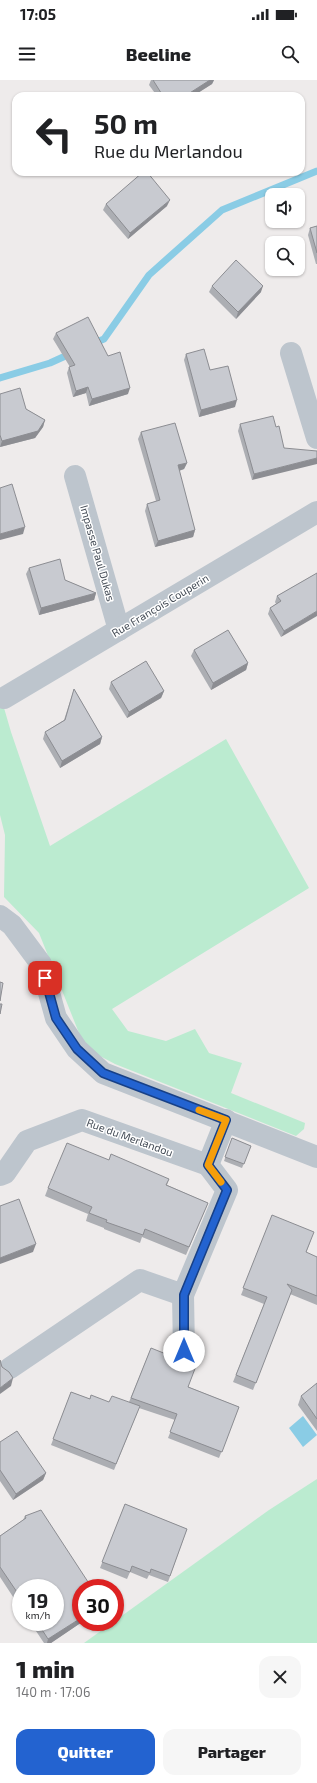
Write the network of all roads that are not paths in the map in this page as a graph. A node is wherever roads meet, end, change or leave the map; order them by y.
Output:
1 (291, 353) dead end
2 (317, 438) edge
3 (75, 476) dead end
4 (317, 512) edge
5 (119, 630) junction
6 (4, 698) dead end
7 (0, 916) edge
8 (226, 1120) junction
9 (317, 1157) edge
10 (208, 1165) junction
11 (0, 1175) edge
12 (184, 1295) junction
13 (184, 1351) dead end
14 (10, 1368) dead end

1 - 2 street
3 - 5 street, Impasse Paul Dukas
4 - 5 street, Rue François Couperin
5 - 6 street, Rue François Couperin
7 - 8 street
8 - 9 street
8 - 10 street
10 - 11 street, Rue du Merlandou
10 - 12 street
12 - 13 street
12 - 14 street

